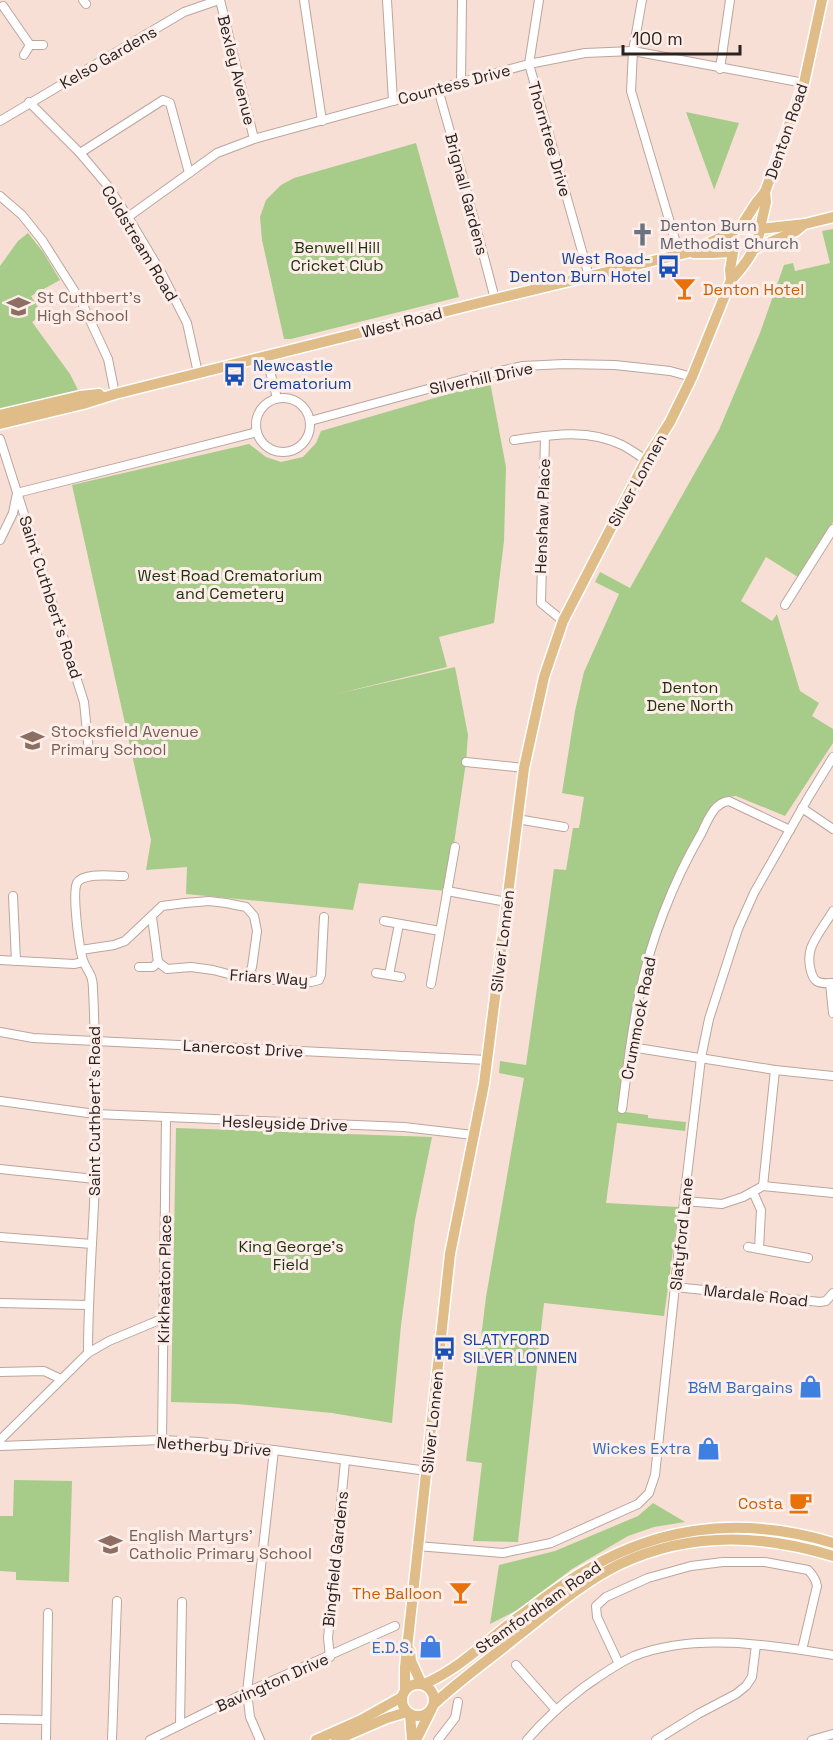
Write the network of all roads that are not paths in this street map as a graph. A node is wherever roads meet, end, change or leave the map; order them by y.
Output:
1 (11, 0) edge
2 (219, 0) edge
3 (304, 0) edge
4 (387, 0) edge
5 (462, 0) edge
6 (539, 0) edge
7 (642, 0) edge
8 (730, 0) edge
9 (822, 0) edge
10 (2, 7) edge
11 (30, 45) junction
12 (43, 45) dead end
13 (633, 51) junction
14 (24, 55) dead end
15 (529, 64) junction
16 (720, 69) junction
17 (461, 83) junction
18 (804, 83) junction
19 (438, 89) junction
20 (393, 101) junction
21 (29, 102) junction
22 (0, 121) edge
23 (322, 121) junction
24 (254, 139) junction
25 (80, 153) junction
26 (189, 173) junction
27 (765, 192) junction
28 (0, 196) edge
29 (752, 209) junction
30 (764, 210) junction
31 (128, 217) junction
32 (833, 217) edge
33 (760, 228) junction
34 (739, 229) junction
35 (779, 231) junction
36 (676, 243) dead end
37 (711, 249) junction
38 (754, 250) junction
39 (732, 252) junction
40 (734, 273) junction
41 (589, 276) junction
42 (495, 299) junction
43 (266, 356) junction
44 (198, 373) junction
45 (692, 376) junction
46 (115, 394) junction
47 (277, 398) junction
48 (0, 415) edge
49 (310, 421) junction
50 (12, 422) junction
51 (0, 424) edge
52 (257, 432) junction
53 (545, 436) junction
54 (514, 440) dead end
55 (1, 441) edge
56 (646, 460) junction
57 (17, 493) junction
58 (833, 529) edge
59 (0, 540) edge
60 (785, 605) dead end
61 (563, 621) junction
62 (89, 752) dead end
63 (833, 758) edge
64 (466, 762) dead end
65 (524, 768) junction
66 (802, 808) junction
67 (517, 819) junction
68 (564, 827) dead end
69 (833, 829) edge
70 (790, 830) junction
71 (455, 847) dead end
72 (124, 876) dead end
73 (447, 891) junction
74 (12, 896) dead end
75 (507, 902) junction
76 (833, 911) edge
77 (152, 917) junction
78 (324, 917) dead end
79 (384, 921) dead end
80 (399, 924) junction
81 (440, 931) junction
82 (81, 950) junction
83 (0, 960) edge
84 (16, 961) junction
85 (83, 962) junction
86 (158, 962) junction
87 (139, 967) dead end
88 (376, 972) dead end
89 (249, 974) junction
90 (389, 975) junction
91 (401, 977) dead end
92 (831, 983) edge
93 (430, 984) dead end
94 (833, 1013) edge
95 (0, 1032) edge
96 (95, 1040) junction
97 (631, 1047) junction
98 (701, 1058) junction
99 (487, 1060) junction
100 (775, 1070) junction
101 (833, 1076) edge
102 (0, 1101) edge
103 (622, 1109) dead end
104 (95, 1114) junction
105 (166, 1118) junction
106 (473, 1135) junction
107 (0, 1169) edge
108 (95, 1179) junction
109 (763, 1186) junction
110 (753, 1192) junction
111 (833, 1193) edge
112 (684, 1201) junction
113 (0, 1237) edge
114 (92, 1244) junction
115 (748, 1247) dead end
116 (759, 1249) junction
117 (808, 1258) dead end
118 (675, 1287) junction
119 (833, 1293) edge
120 (0, 1302) edge
121 (88, 1305) junction
122 (164, 1318) junction
123 (88, 1353) junction
124 (0, 1371) edge
125 (61, 1378) junction
126 (0, 1440) edge
127 (162, 1440) junction
128 (0, 1446) edge
129 (274, 1450) junction
130 (345, 1461) junction
131 (427, 1471) junction
132 (833, 1543) edge
133 (417, 1546) junction
134 (833, 1556) edge
135 (117, 1601) dead end
136 (182, 1602) dead end
137 (48, 1614) dead end
138 (395, 1626) dead end
139 (408, 1642) junction
140 (756, 1645) junction
141 (802, 1650) junction
142 (833, 1655) edge
143 (330, 1657) junction
144 (619, 1664) junction
145 (516, 1665) dead end
146 (423, 1684) junction
147 (247, 1692) junction
148 (404, 1693) junction
149 (458, 1702) dead end
150 (433, 1707) junction
151 (556, 1710) junction
152 (408, 1713) junction
153 (0, 1719) edge
154 (46, 1720) junction
155 (180, 1725) junction
156 (833, 1734) edge
157 (46, 1740) edge
158 (112, 1740) edge
159 (150, 1740) edge
160 (260, 1740) edge
161 (316, 1740) edge
162 (336, 1740) edge
163 (414, 1740) edge
164 (438, 1740) edge
165 (527, 1740) edge
166 (656, 1740) edge
167 (812, 1740) edge

1 - 10 street
2 - 21 street, Kelso Gardens
2 - 24 street, Bexley Avenue
3 - 23 street
4 - 20 street
5 - 17 street
6 - 15 street, Thorntree Drive
7 - 13 street
8 - 16 street
9 - 18 main road, Denton Road
10 - 11 street
11 - 12 street
11 - 14 street
13 - 15 street, Countess Drive
13 - 16 street, Countess Drive
13 - 36 street
15 - 17 street, Countess Drive
15 - 41 street, Thorntree Drive
16 - 18 street, Countess Drive
17 - 19 street, Countess Drive
18 - 27 main road, Denton Road
19 - 20 street, Countess Drive
19 - 42 street, Brignall Gardens
20 - 23 street, Countess Drive
21 - 22 street, Kelso Gardens
21 - 25 street, Coldstream Road
23 - 24 street, Countess Drive
24 - 26 street, Countess Drive
25 - 26 street
25 - 31 street, Coldstream Road
26 - 31 street, Countess Drive
27 - 29 main road, Denton Road
27 - 30 main road, Denton Road
28 - 46 street
29 - 34 main road, Denton Road
29 - 37 main road
30 - 33 main road, Denton Road
30 - 35 main road
31 - 44 street, Coldstream Road
32 - 35 main road
33 - 34 main road
33 - 35 main road
33 - 38 main road, Denton Road
34 - 37 main road
34 - 39 main road, Denton Road
35 - 38 main road
35 - 40 main road
37 - 39 main road, West Road
37 - 40 main road
37 - 41 main road, West Road
38 - 39 main road, West Road
38 - 40 main road, Silver Lonnen
39 - 40 main road, Silver Lonnen
40 - 45 main road, Silver Lonnen
41 - 42 main road, West Road
42 - 43 main road, West Road
43 - 44 main road, West Road
43 - 47 street
44 - 46 main road, West Road
45 - 49 street, Silverhill Drive
45 - 56 main road, Silver Lonnen
46 - 48 main road, West Road
46 - 50 main road, West Road
47 - 49 street
47 - 52 street
49 - 52 street
50 - 51 main road, West Road
50 - 55 street, Saint Cuthbert's Road
52 - 57 street
53 - 54 street
53 - 56 street, Henshaw Place
53 - 61 street, Henshaw Place
55 - 57 street, Saint Cuthbert's Road
56 - 61 main road, Silver Lonnen
57 - 59 street
57 - 62 street, Saint Cuthbert's Road
58 - 60 street
61 - 65 main road, Silver Lonnen
63 - 66 street, Slatyford Lane
64 - 65 street
65 - 67 main road, Silver Lonnen
66 - 69 street
66 - 70 street, Slatyford Lane
67 - 68 street
67 - 75 main road, Silver Lonnen
70 - 97 street, Crummock Road
70 - 98 street, Slatyford Lane
71 - 73 street
72 - 82 street, Saint Cuthbert's Road
73 - 75 street
73 - 81 street
74 - 84 street
75 - 99 main road, Silver Lonnen
76 - 92 street
77 - 82 street
77 - 86 street
77 - 89 street
78 - 89 street, Friars Way
79 - 80 street
80 - 81 street
80 - 90 street
81 - 93 street
82 - 85 street, Saint Cuthbert's Road
83 - 84 street
84 - 85 street
85 - 96 street, Saint Cuthbert's Road
86 - 87 street, Friars Way
86 - 89 street, Friars Way
88 - 90 street
90 - 91 street
92 - 94 street
95 - 96 street, Lanercost Drive
96 - 99 street, Lanercost Drive
96 - 104 street, Saint Cuthbert's Road
97 - 98 street
97 - 103 street, Crummock Road
98 - 100 street
98 - 112 street, Slatyford Lane
99 - 106 main road, Silver Lonnen
100 - 101 street
100 - 109 street
102 - 104 street, Hesleyside Drive
104 - 105 street, Hesleyside Drive
104 - 108 street, Saint Cuthbert's Road
105 - 106 street, Hesleyside Drive
105 - 122 street, Kirkheaton Place
106 - 131 main road, Silver Lonnen
107 - 108 street
108 - 114 street, Saint Cuthbert's Road
109 - 110 street
109 - 111 street
110 - 112 street
110 - 116 street
112 - 118 street, Slatyford Lane
113 - 114 street
114 - 121 street, Saint Cuthbert's Road
115 - 116 street
116 - 117 street
118 - 119 street, Mardale Road
118 - 133 street, Slatyford Lane
120 - 121 street
121 - 123 street, Saint Cuthbert's Road
122 - 123 street
122 - 127 street, Kirkheaton Place
123 - 125 street
124 - 125 street
125 - 126 street
127 - 128 street, Netherby Drive
127 - 129 street, Netherby Drive
129 - 130 street, Netherby Drive
129 - 147 street
130 - 131 street, Netherby Drive
130 - 143 street, Bingfield Gardens
131 - 133 main road, Silver Lonnen
132 - 146 main road, Stamfordham Road
133 - 139 main road, Silver Lonnen
134 - 150 main road, Stamfordham Road
135 - 158 street
136 - 155 street
137 - 154 street
138 - 143 street, Bavington Drive
139 - 146 main road, Silver Lonnen
139 - 148 main road, Silver Lonnen
140 - 141 street
140 - 144 street
140 - 166 street
141 - 142 street
141 - 144 street
143 - 147 street, Bavington Drive
144 - 151 street
145 - 151 street
146 - 148 main road
146 - 150 main road
147 - 155 street, Bavington Drive
147 - 160 street
148 - 152 main road
148 - 161 main road
149 - 164 street
150 - 152 main road
150 - 163 main road
151 - 165 street
152 - 162 main road
152 - 163 main road
153 - 154 street
154 - 157 street
155 - 159 street, Bavington Drive
156 - 167 street

